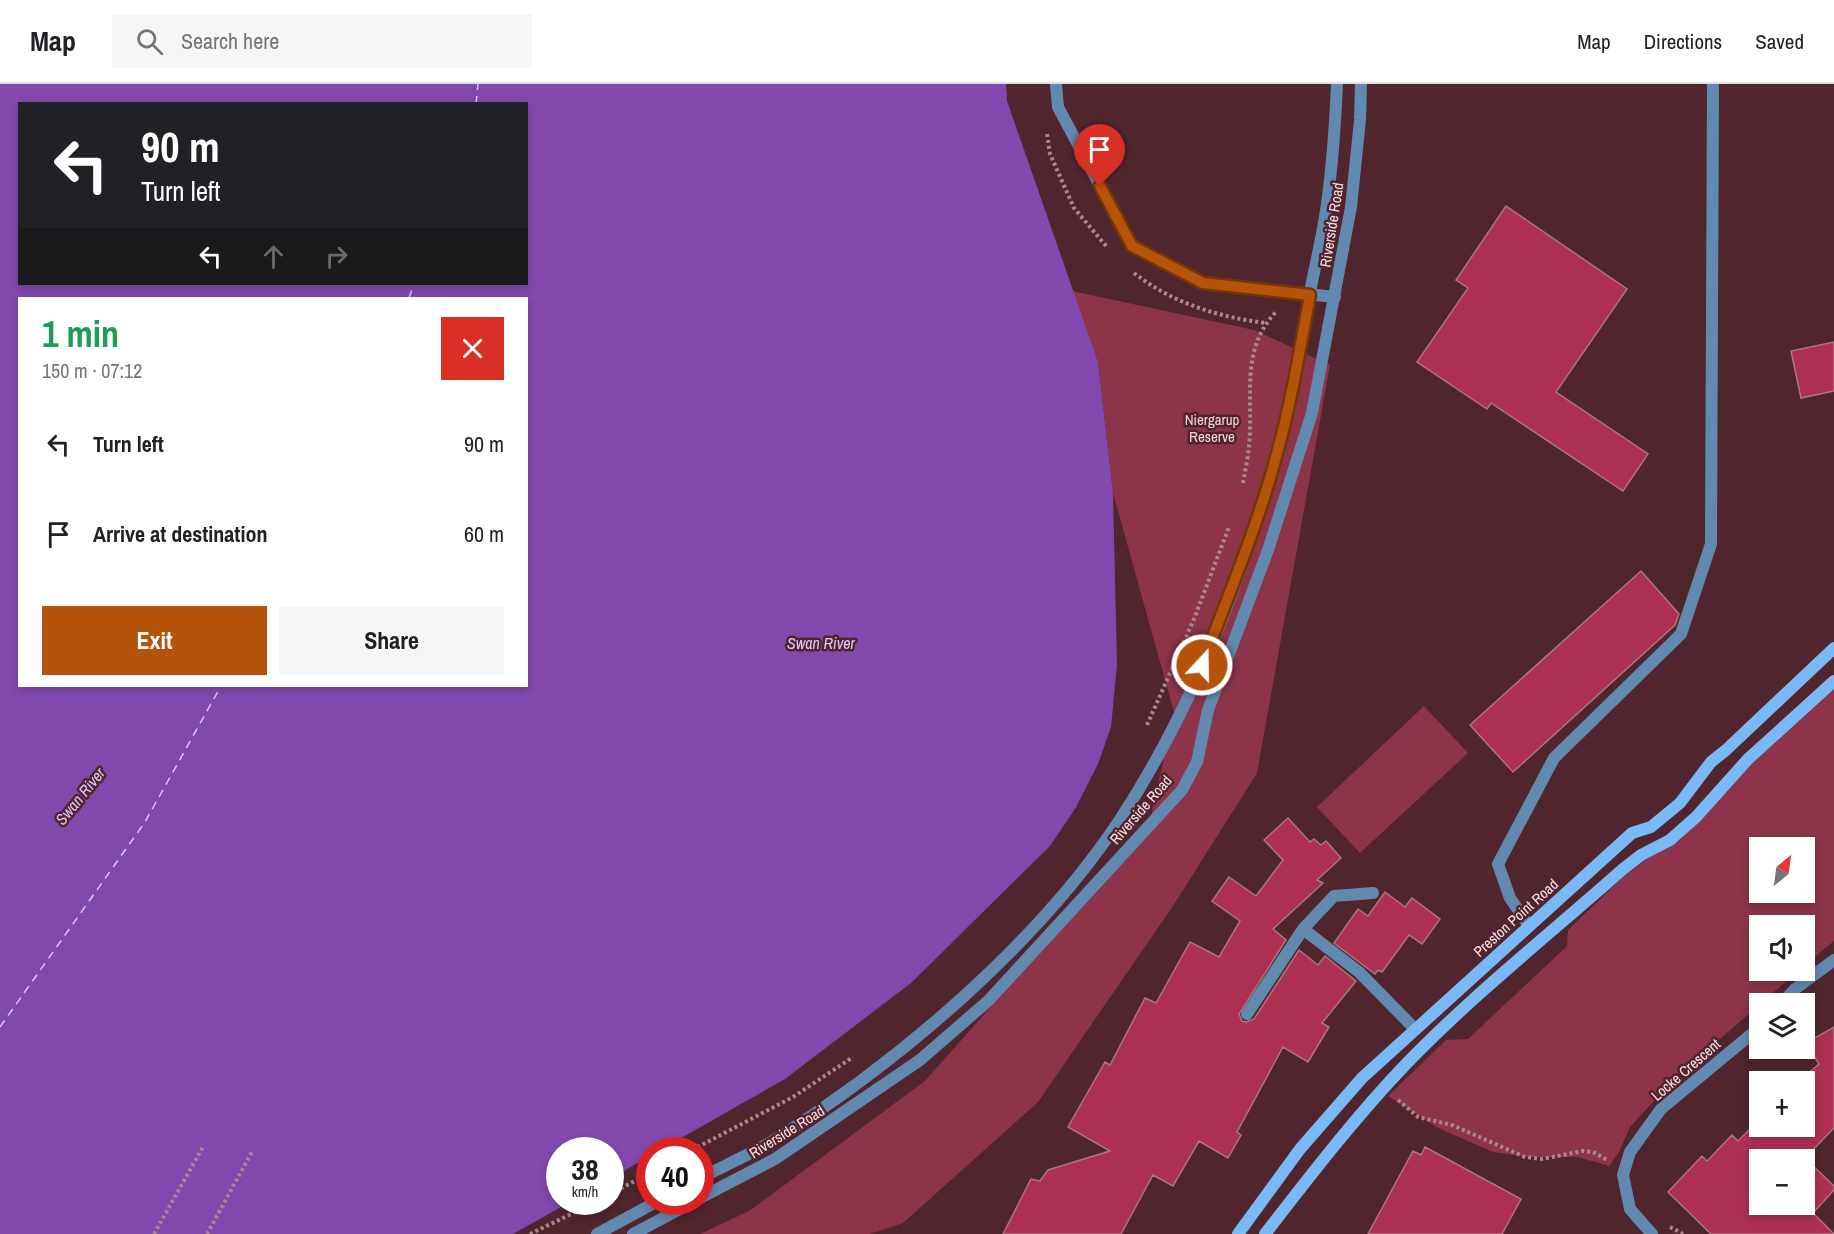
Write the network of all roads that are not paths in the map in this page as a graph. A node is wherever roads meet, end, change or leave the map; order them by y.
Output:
1 (1056, 84) edge
2 (1337, 84) edge
3 (1360, 84) edge
4 (1713, 84) edge
5 (1310, 295) junction
6 (1335, 297) junction
7 (1834, 648) edge
8 (1834, 681) edge
9 (1373, 893) dead end
10 (1529, 926) junction
11 (1303, 929) junction
12 (1834, 960) edge
13 (1791, 993) edge
14 (1247, 1014) dead end
15 (1415, 1029) junction
16 (1749, 1035) edge
17 (714, 1171) edge
18 (714, 1191) edge
19 (636, 1213) edge
20 (669, 1215) edge
21 (597, 1234) edge
22 (633, 1234) edge
23 (1238, 1234) edge
24 (1265, 1234) edge
25 (1652, 1234) edge

1 - 5 street
2 - 5 street, Riverside Road
3 - 6 street, Riverside Road
4 - 10 street
5 - 6 street
5 - 17 street, Riverside Road
6 - 18 street, Riverside Road
7 - 10 main road, Preston Point Road
8 - 24 main road
9 - 11 street
10 - 15 main road, Preston Point Road
11 - 14 street
11 - 15 street
12 - 13 street
15 - 23 main road, Preston Point Road
16 - 25 street, Locke Crescent
19 - 21 street
20 - 22 street

